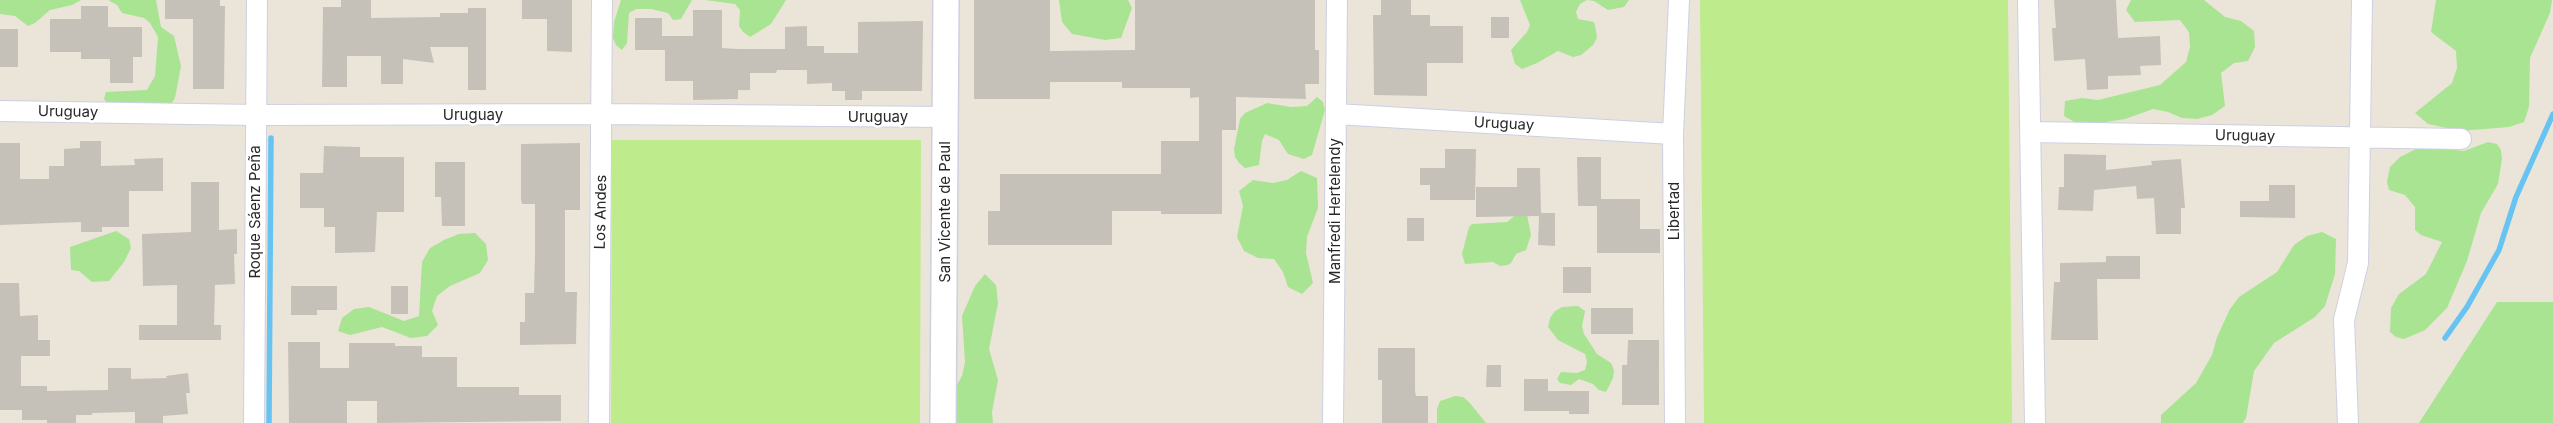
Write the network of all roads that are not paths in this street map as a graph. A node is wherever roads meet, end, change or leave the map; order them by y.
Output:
1 (257, 0) edge
2 (602, 0) edge
3 (946, 0) edge
4 (1337, 0) edge
5 (1680, 0) edge
6 (2028, 0) edge
7 (2362, 0) edge
8 (0, 111) edge
9 (602, 114) junction
10 (1336, 114) junction
11 (256, 115) junction
12 (945, 117) junction
13 (2030, 132) junction
14 (1673, 134) junction
15 (2360, 138) junction
16 (2461, 139) dead end
17 (254, 423) edge
18 (599, 423) edge
19 (943, 423) edge
20 (1333, 423) edge
21 (1676, 423) edge
22 (2035, 423) edge
23 (2348, 423) edge

1 - 11 street, Roque Sáenz Peña
2 - 9 street, Los Andes
3 - 12 street, San Vicente de Paul
4 - 10 street, Manfredi Hertelendy
5 - 14 street, Libertad
6 - 13 street
7 - 15 street
8 - 11 street, Uruguay
9 - 11 street, Uruguay
9 - 12 street, Uruguay
9 - 18 street, Los Andes
10 - 14 street, Uruguay
10 - 20 street, Manfredi Hertelendy
11 - 17 street, Roque Sáenz Peña
12 - 19 street, San Vicente de Paul
13 - 15 street, Uruguay
13 - 22 street
14 - 21 street, Libertad
15 - 16 street, Uruguay
15 - 23 street

